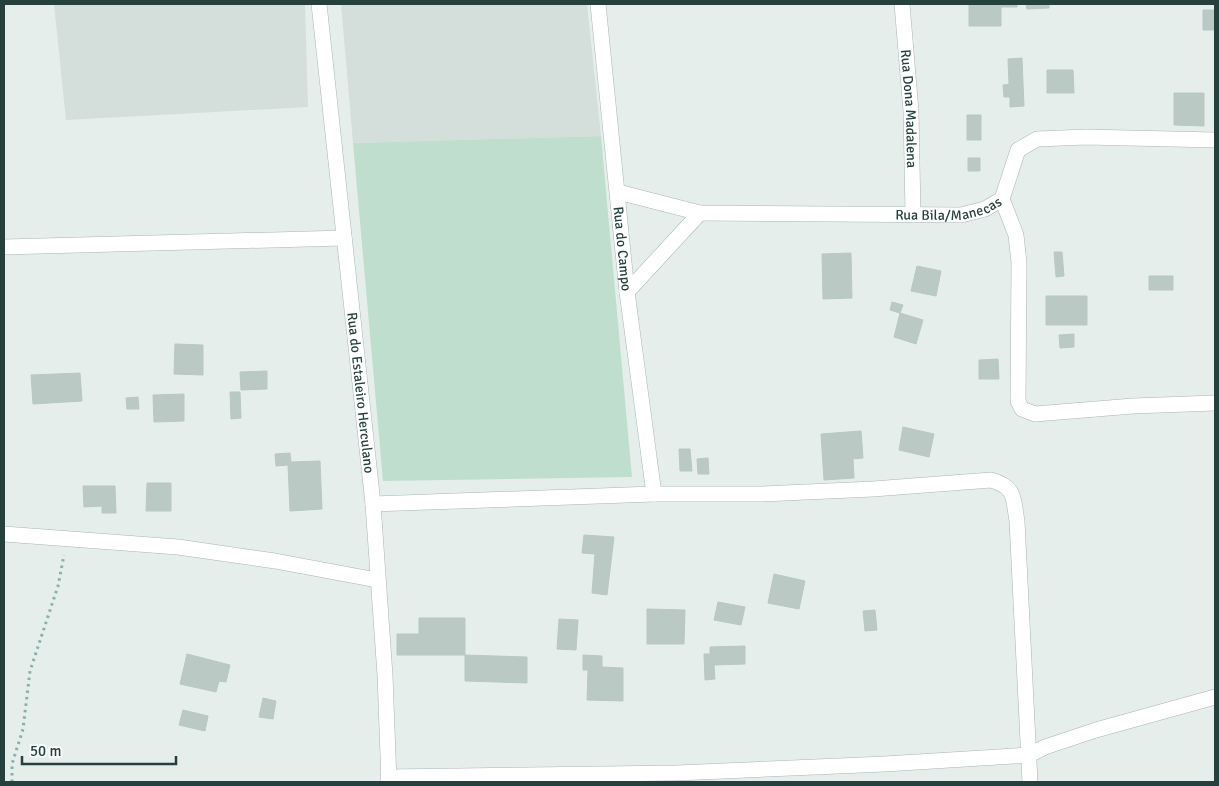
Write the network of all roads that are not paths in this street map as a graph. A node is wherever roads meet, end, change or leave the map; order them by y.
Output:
1 (319, 4) edge
2 (598, 4) edge
3 (902, 4) edge
4 (1215, 140) edge
5 (618, 192) junction
6 (1002, 199) junction
7 (700, 213) junction
8 (913, 215) junction
9 (344, 238) junction
10 (4, 247) edge
11 (627, 292) junction
12 (1215, 403) edge
13 (654, 494) junction
14 (373, 504) junction
15 (4, 534) edge
16 (377, 580) junction
17 (1215, 697) edge
18 (1029, 755) junction
19 (389, 779) edge
20 (1030, 782) edge

1 - 9 street, Rua do Estaleiro Herculano
2 - 5 street, Rua do Campo
3 - 8 street, Rua Dona Madalena
4 - 6 street, Rua Bila/Manecas
5 - 7 street, Rua Bila/Manecas
5 - 11 street, Rua do Campo
6 - 8 street, Rua Bila/Manecas
6 - 12 street
7 - 8 street, Rua Bila/Manecas
7 - 11 street
9 - 10 street
9 - 14 street, Rua do Estaleiro Herculano
11 - 13 street, Rua do Campo
13 - 14 street
13 - 18 street
14 - 16 street, Rua do Estaleiro Herculano
15 - 16 street
16 - 19 street, Rua do Estaleiro Herculano
17 - 18 street
18 - 19 street
18 - 20 street

